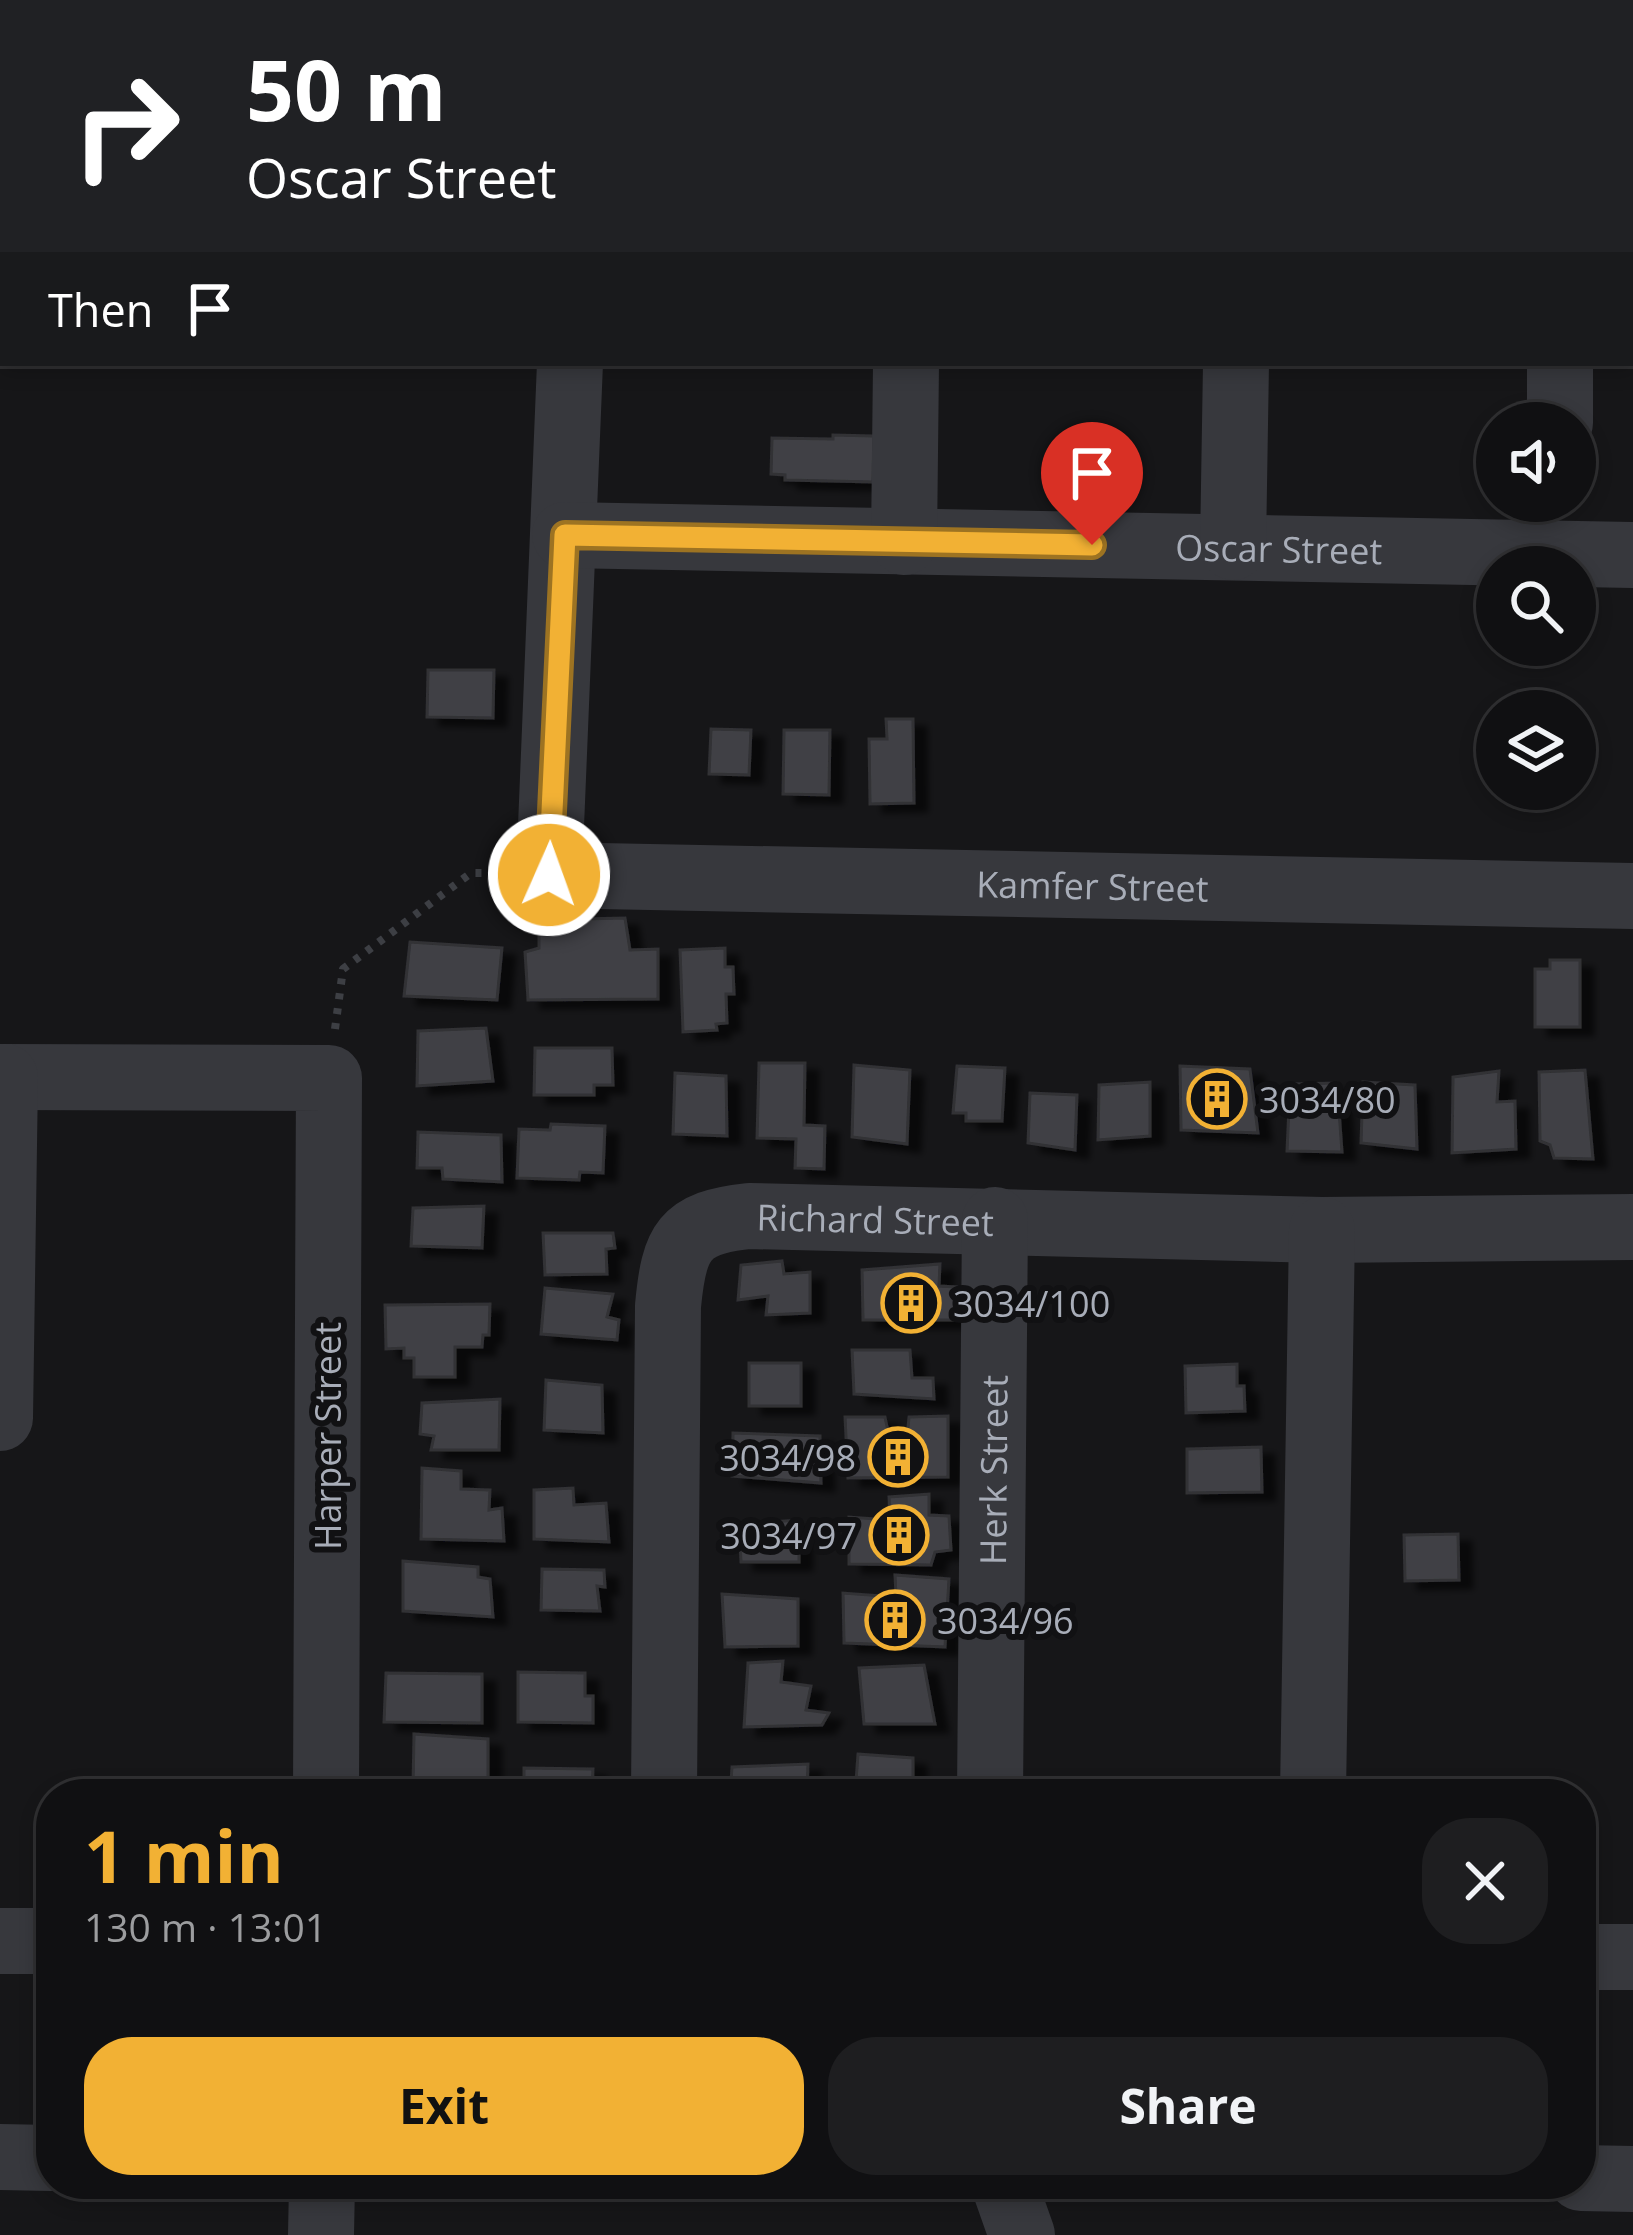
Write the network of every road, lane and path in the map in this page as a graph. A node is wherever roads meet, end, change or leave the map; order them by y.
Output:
1 (570, 366) edge
2 (906, 366) edge
3 (1236, 366) edge
4 (1560, 366) edge
5 (1560, 402) edge
6 (1558, 527) edge
7 (565, 535) junction
8 (904, 542) junction
9 (1234, 547) junction
10 (1633, 555) edge
11 (549, 875) junction
12 (1633, 896) edge
13 (3, 1077) edge
14 (328, 1078) junction
15 (995, 1220) junction
16 (1633, 1227) edge
17 (1322, 1230) junction
18 (0, 1418) edge
19 (326, 1779) edge
20 (664, 1779) edge
21 (991, 1779) edge
22 (1313, 1779) edge
23 (0, 1941) edge
24 (36, 1941) edge
25 (1596, 1957) edge
26 (1633, 1958) edge
27 (0, 2157) edge
28 (36, 2158) edge
29 (1596, 2179) edge
30 (1633, 2179) edge
31 (322, 2199) edge
32 (1009, 2199) edge
33 (321, 2235) edge
34 (1022, 2235) edge

1 - 7 street
2 - 8 street
3 - 9 street
4 - 5 street
6 - 9 street, Oscar Street
6 - 10 street, Oscar Street
7 - 8 street, Oscar Street
7 - 11 street
8 - 9 street, Oscar Street
11 - 12 street, Kamfer Street
11 - 14 path
13 - 14 street
13 - 18 street
14 - 19 street, Harper Street
15 - 17 street, Richard Street
15 - 20 street, Richard Street
15 - 21 street, Herk Street
16 - 17 street, Richard Street
17 - 22 street
23 - 24 street
25 - 26 street
27 - 28 street
29 - 30 street
31 - 33 street
32 - 34 street

